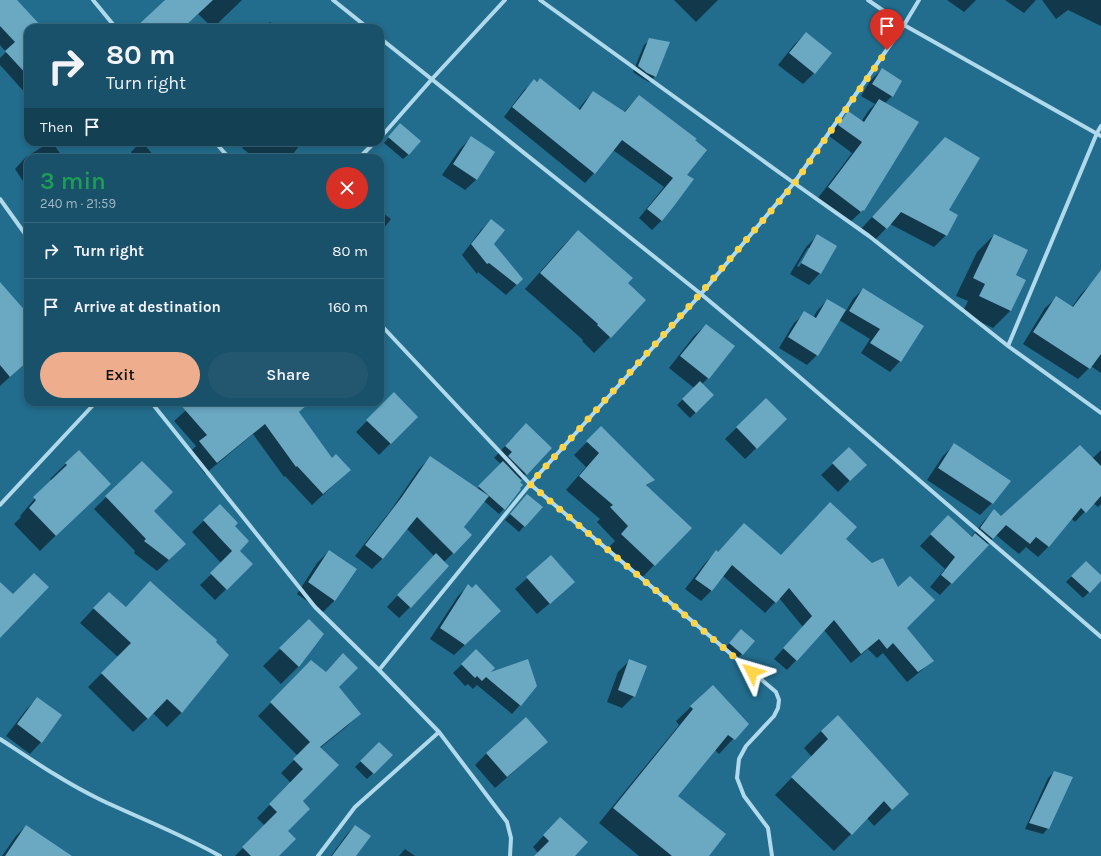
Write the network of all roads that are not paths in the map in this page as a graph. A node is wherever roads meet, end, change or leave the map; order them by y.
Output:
1 (93, 0) edge
2 (333, 0) edge
3 (505, 0) edge
4 (540, 0) edge
5 (868, 0) edge
6 (919, 0) edge
7 (113, 24) edge
8 (363, 24) edge
9 (904, 26) junction
10 (384, 41) edge
11 (432, 79) junction
12 (1101, 126) edge
13 (384, 133) edge
14 (1096, 133) junction
15 (1101, 136) edge
16 (218, 146) edge
17 (372, 146) edge
18 (226, 154) edge
19 (363, 154) edge
20 (794, 184) junction
21 (0, 199) edge
22 (24, 232) edge
23 (700, 294) junction
24 (384, 328) edge
25 (1008, 346) junction
26 (92, 406) edge
27 (154, 406) edge
28 (1101, 413) edge
29 (530, 484) junction
30 (0, 505) edge
31 (1101, 637) edge
32 (379, 670) junction
33 (439, 732) junction
34 (0, 739) edge
35 (220, 856) edge
36 (318, 856) edge
37 (510, 856) edge
38 (772, 856) edge

1 - 7 street
2 - 8 street
3 - 11 street
4 - 20 street
5 - 9 street
6 - 9 street
9 - 14 street
9 - 20 street
10 - 11 street
11 - 13 street
11 - 23 street
12 - 14 street
14 - 15 street
14 - 25 street
16 - 18 street
17 - 19 street
20 - 23 street
20 - 25 street
21 - 22 street
23 - 29 street
23 - 31 street
24 - 29 street
25 - 28 street
26 - 30 street
27 - 32 street
29 - 32 street
29 - 38 street
32 - 33 street
33 - 36 street
33 - 37 street
34 - 35 street

